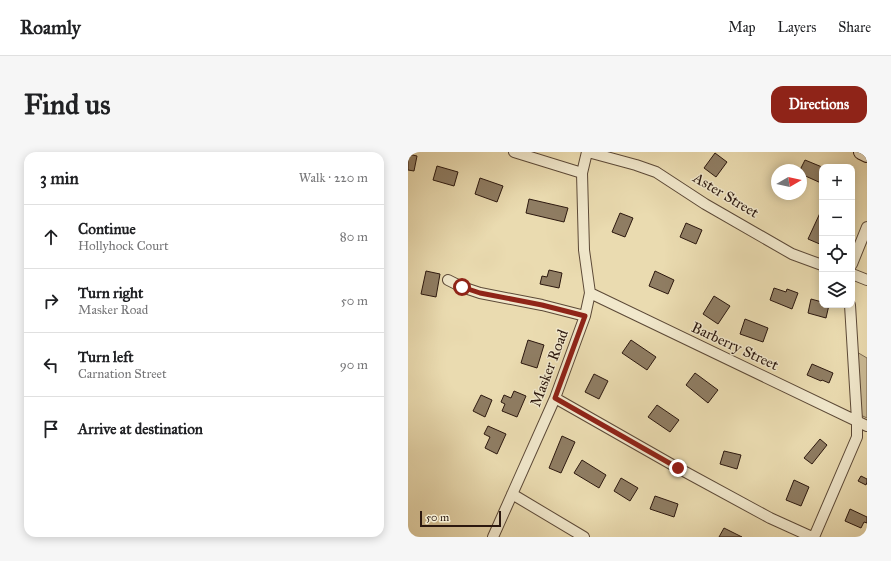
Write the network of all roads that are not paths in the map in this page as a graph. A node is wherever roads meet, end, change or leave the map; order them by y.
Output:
1 (514, 152) edge
2 (587, 152) edge
3 (860, 152) edge
4 (867, 155) edge
5 (582, 173) junction
6 (867, 227) edge
7 (855, 257) edge
8 (819, 264) edge
9 (855, 275) edge
10 (448, 280) dead end
11 (867, 280) edge
12 (590, 293) junction
13 (850, 308) edge
14 (585, 316) junction
15 (555, 398) junction
16 (857, 420) junction
17 (867, 426) edge
18 (512, 494) junction
19 (493, 537) edge
20 (584, 537) edge
21 (813, 537) edge

1 - 5 street
2 - 5 street, Masker Road
2 - 8 street, Aster Street
3 - 4 street
5 - 12 street, Masker Road
6 - 7 street
9 - 11 street
10 - 14 street
12 - 14 street, Masker Road
12 - 16 street, Barberry Street
13 - 16 street
14 - 15 street, Masker Road
15 - 18 street, Masker Road
15 - 21 street
16 - 17 street, Barberry Street
16 - 21 street
18 - 19 street, Masker Road
18 - 20 street

